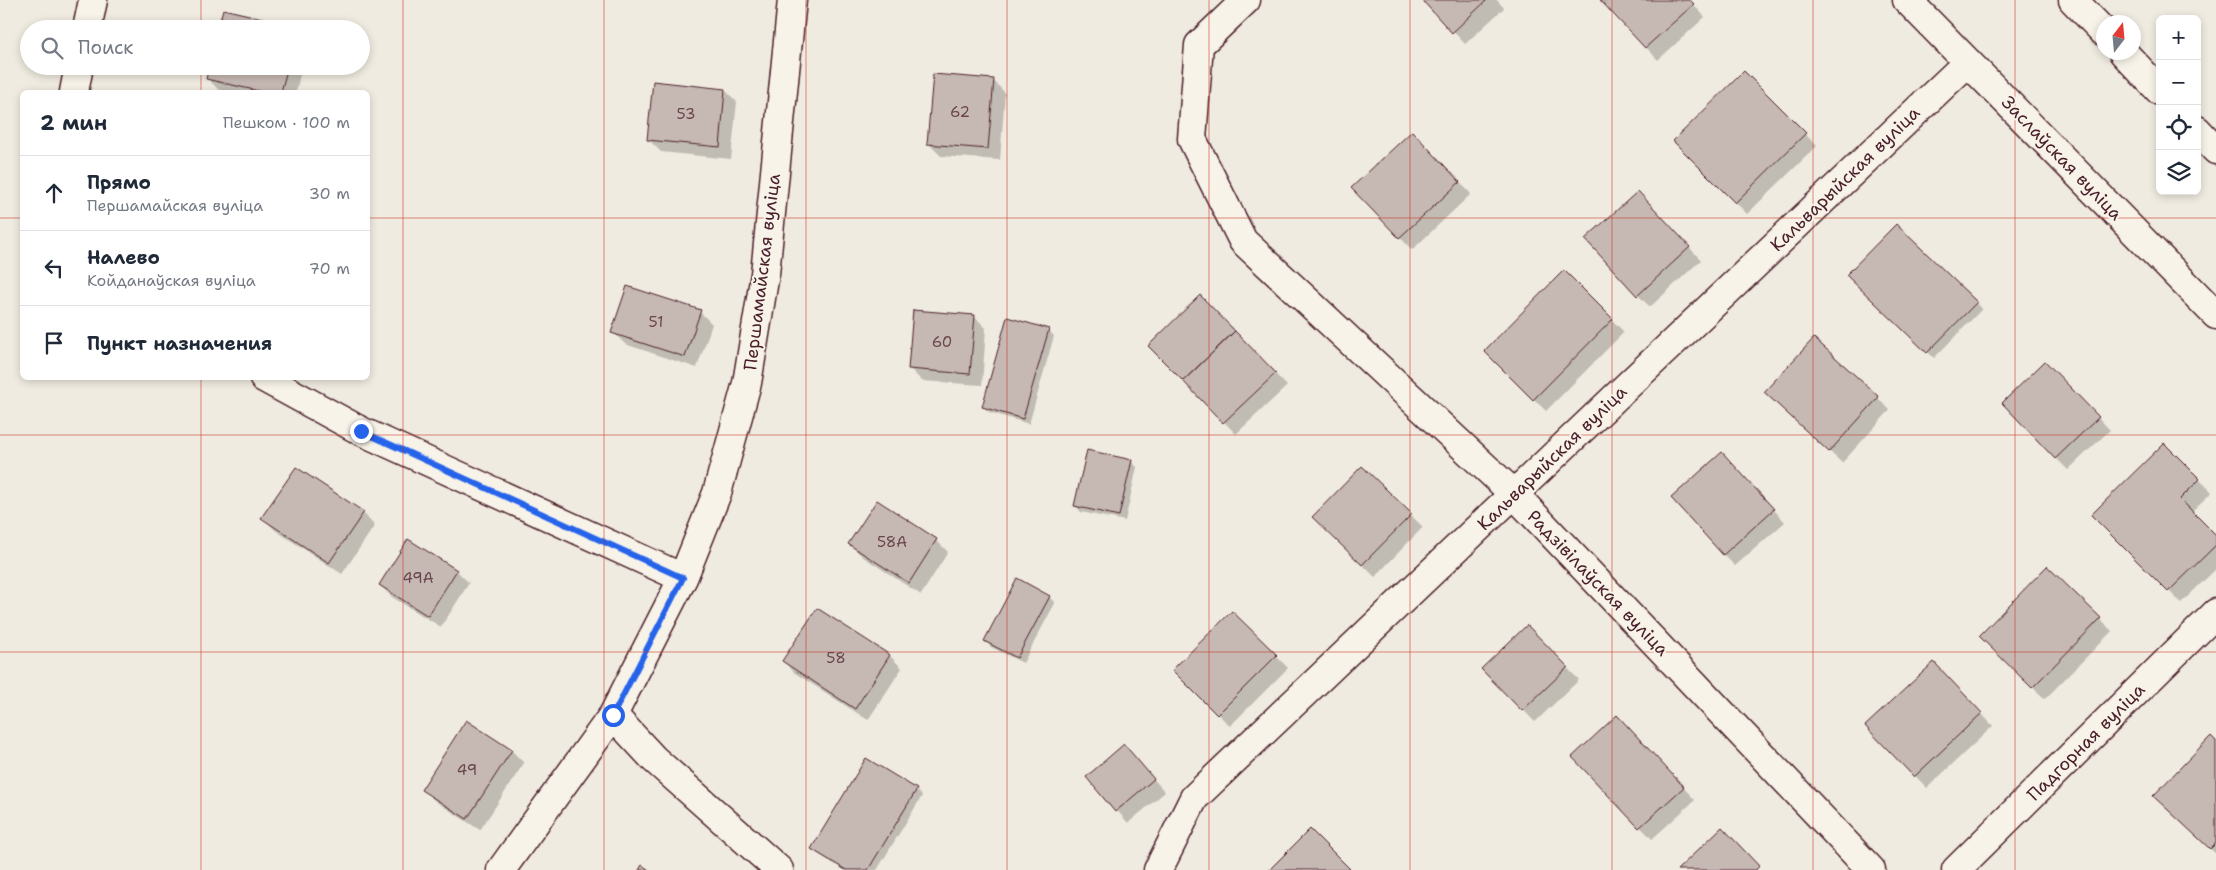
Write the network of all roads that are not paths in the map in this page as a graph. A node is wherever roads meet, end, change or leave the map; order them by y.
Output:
1 (93, 0) edge
2 (792, 0) edge
3 (1246, 0) edge
4 (1907, 0) edge
5 (2073, 0) edge
6 (89, 20) edge
7 (2096, 24) edge
8 (2131, 60) edge
9 (1968, 62) junction
10 (77, 75) edge
11 (2156, 87) edge
12 (74, 90) edge
13 (2201, 134) edge
14 (2216, 150) edge
15 (2216, 315) edge
16 (268, 380) edge
17 (1514, 494) junction
18 (683, 578) junction
19 (2216, 613) edge
20 (613, 715) junction
21 (501, 870) edge
22 (779, 870) edge
23 (1158, 870) edge
24 (1871, 870) edge
25 (1956, 870) edge

1 - 6 street
2 - 18 street, Першамайская вуліца
3 - 17 street, Радзівілаўская вуліца
4 - 9 street, Заслаўская вуліца
5 - 7 street
8 - 11 street
9 - 15 street, Заслаўская вуліца
9 - 17 street, Кальварыйская вуліца
10 - 12 street
13 - 14 street
16 - 18 street
17 - 23 street, Кальварыйская вуліца
17 - 24 street, Радзівілаўская вуліца
18 - 20 street, Першамайская вуліца
19 - 25 street, Падгорная вуліца
20 - 21 street, Першамайская вуліца
20 - 22 street

